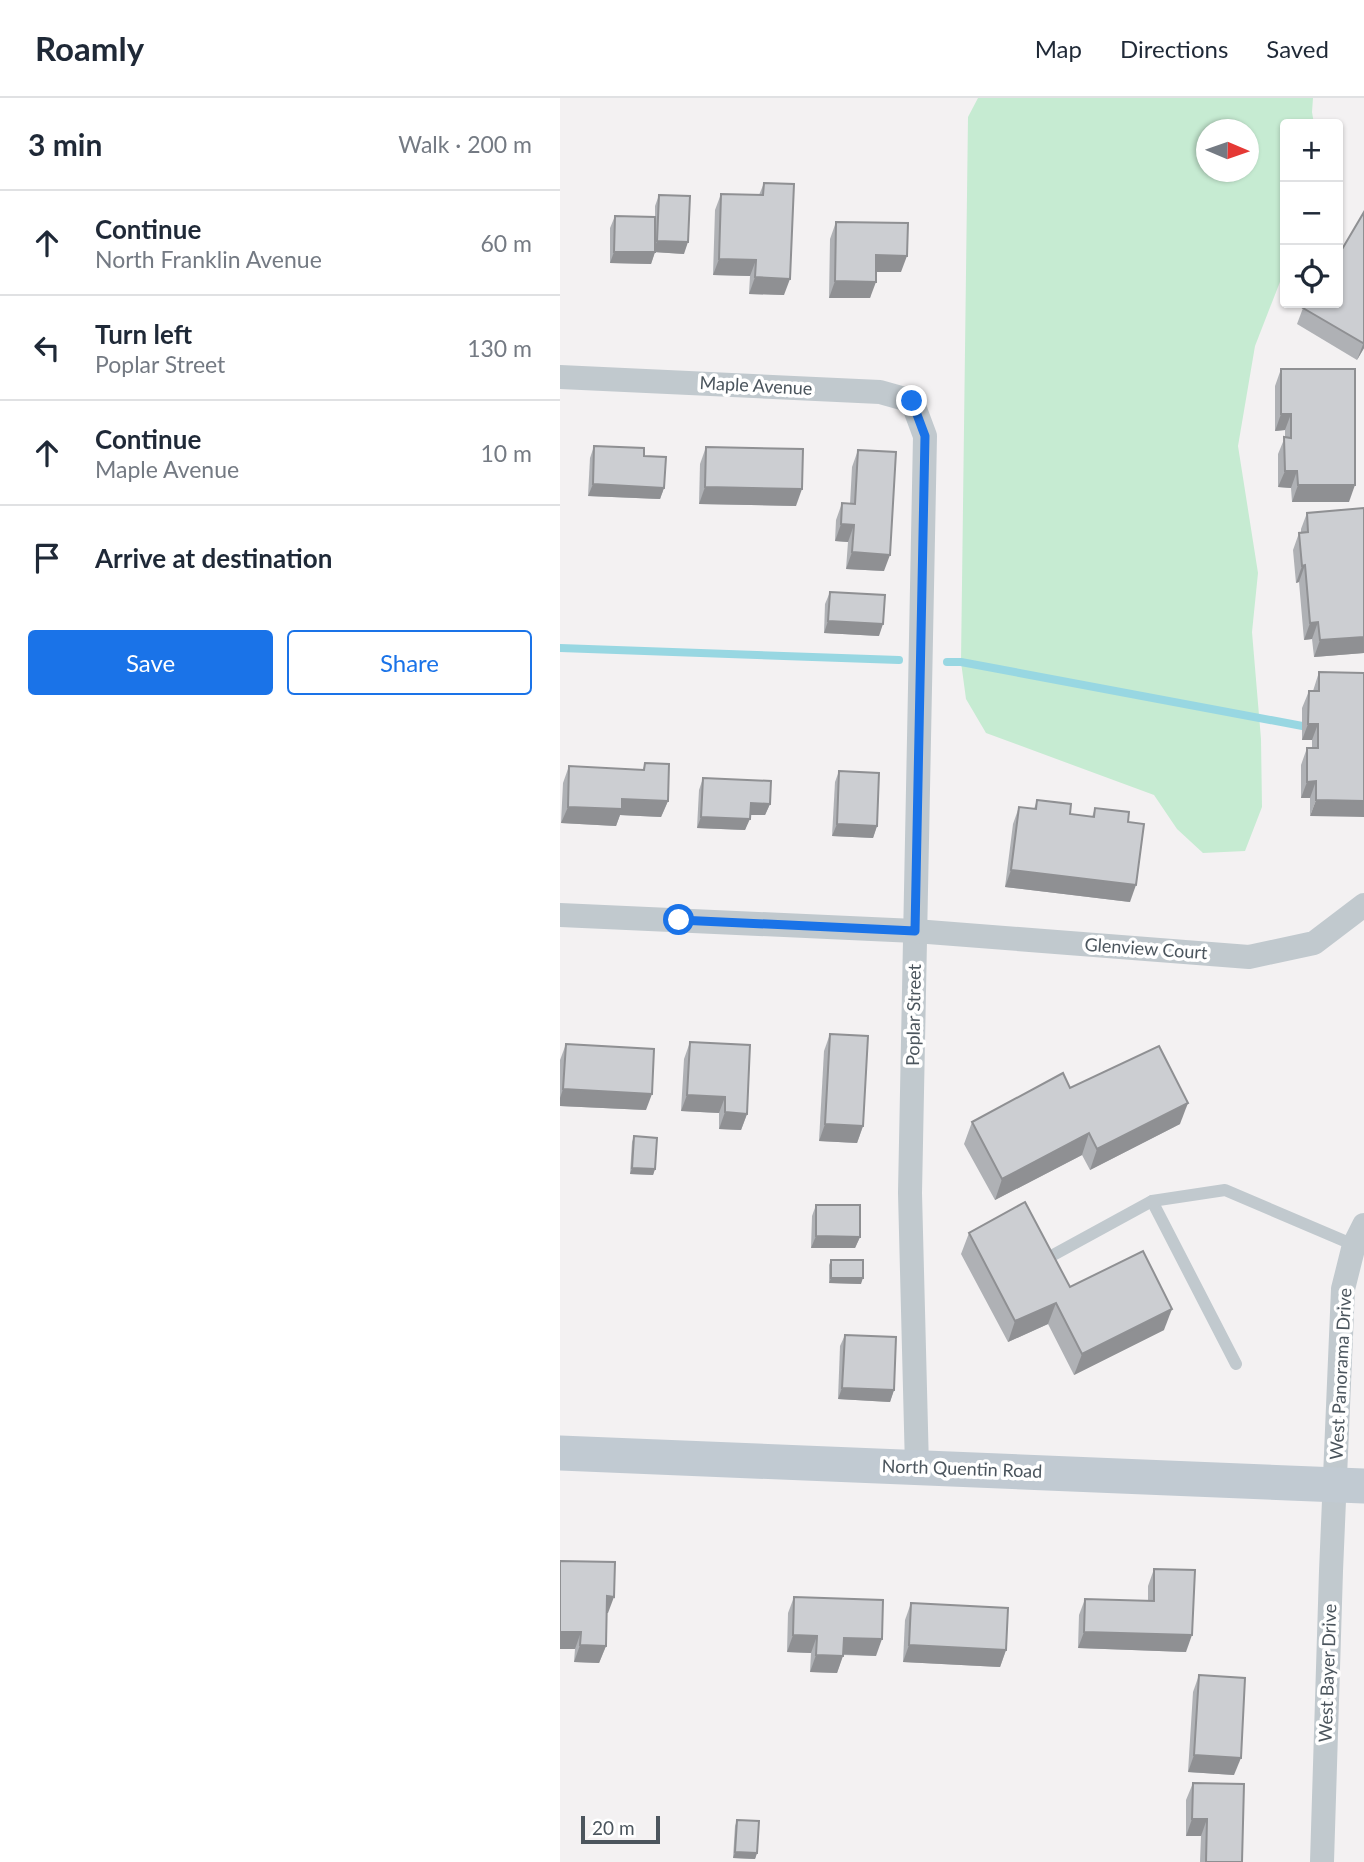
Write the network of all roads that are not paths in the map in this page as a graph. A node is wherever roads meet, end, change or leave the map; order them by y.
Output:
1 (560, 377) edge
2 (925, 436) joint
3 (1364, 905) edge
4 (560, 915) edge
5 (915, 931) junction
6 (1153, 1200) junction
7 (1359, 1235) edge
8 (1055, 1254) edge
9 (1236, 1364) dead end
10 (560, 1453) edge
11 (917, 1467) junction
12 (1349, 1485) edge
13 (1322, 1862) edge

1 - 2 street, Maple Avenue
2 - 5 street, Poplar Street
3 - 5 street, Glenview Court
4 - 5 street, Glenview Court
5 - 11 street, Poplar Street
6 - 7 lane
6 - 8 lane
6 - 9 lane
7 - 12 street, West Panorama Drive
10 - 11 main road, North Quentin Road
11 - 12 main road, North Quentin Road
12 - 13 street, West Bayer Drive

